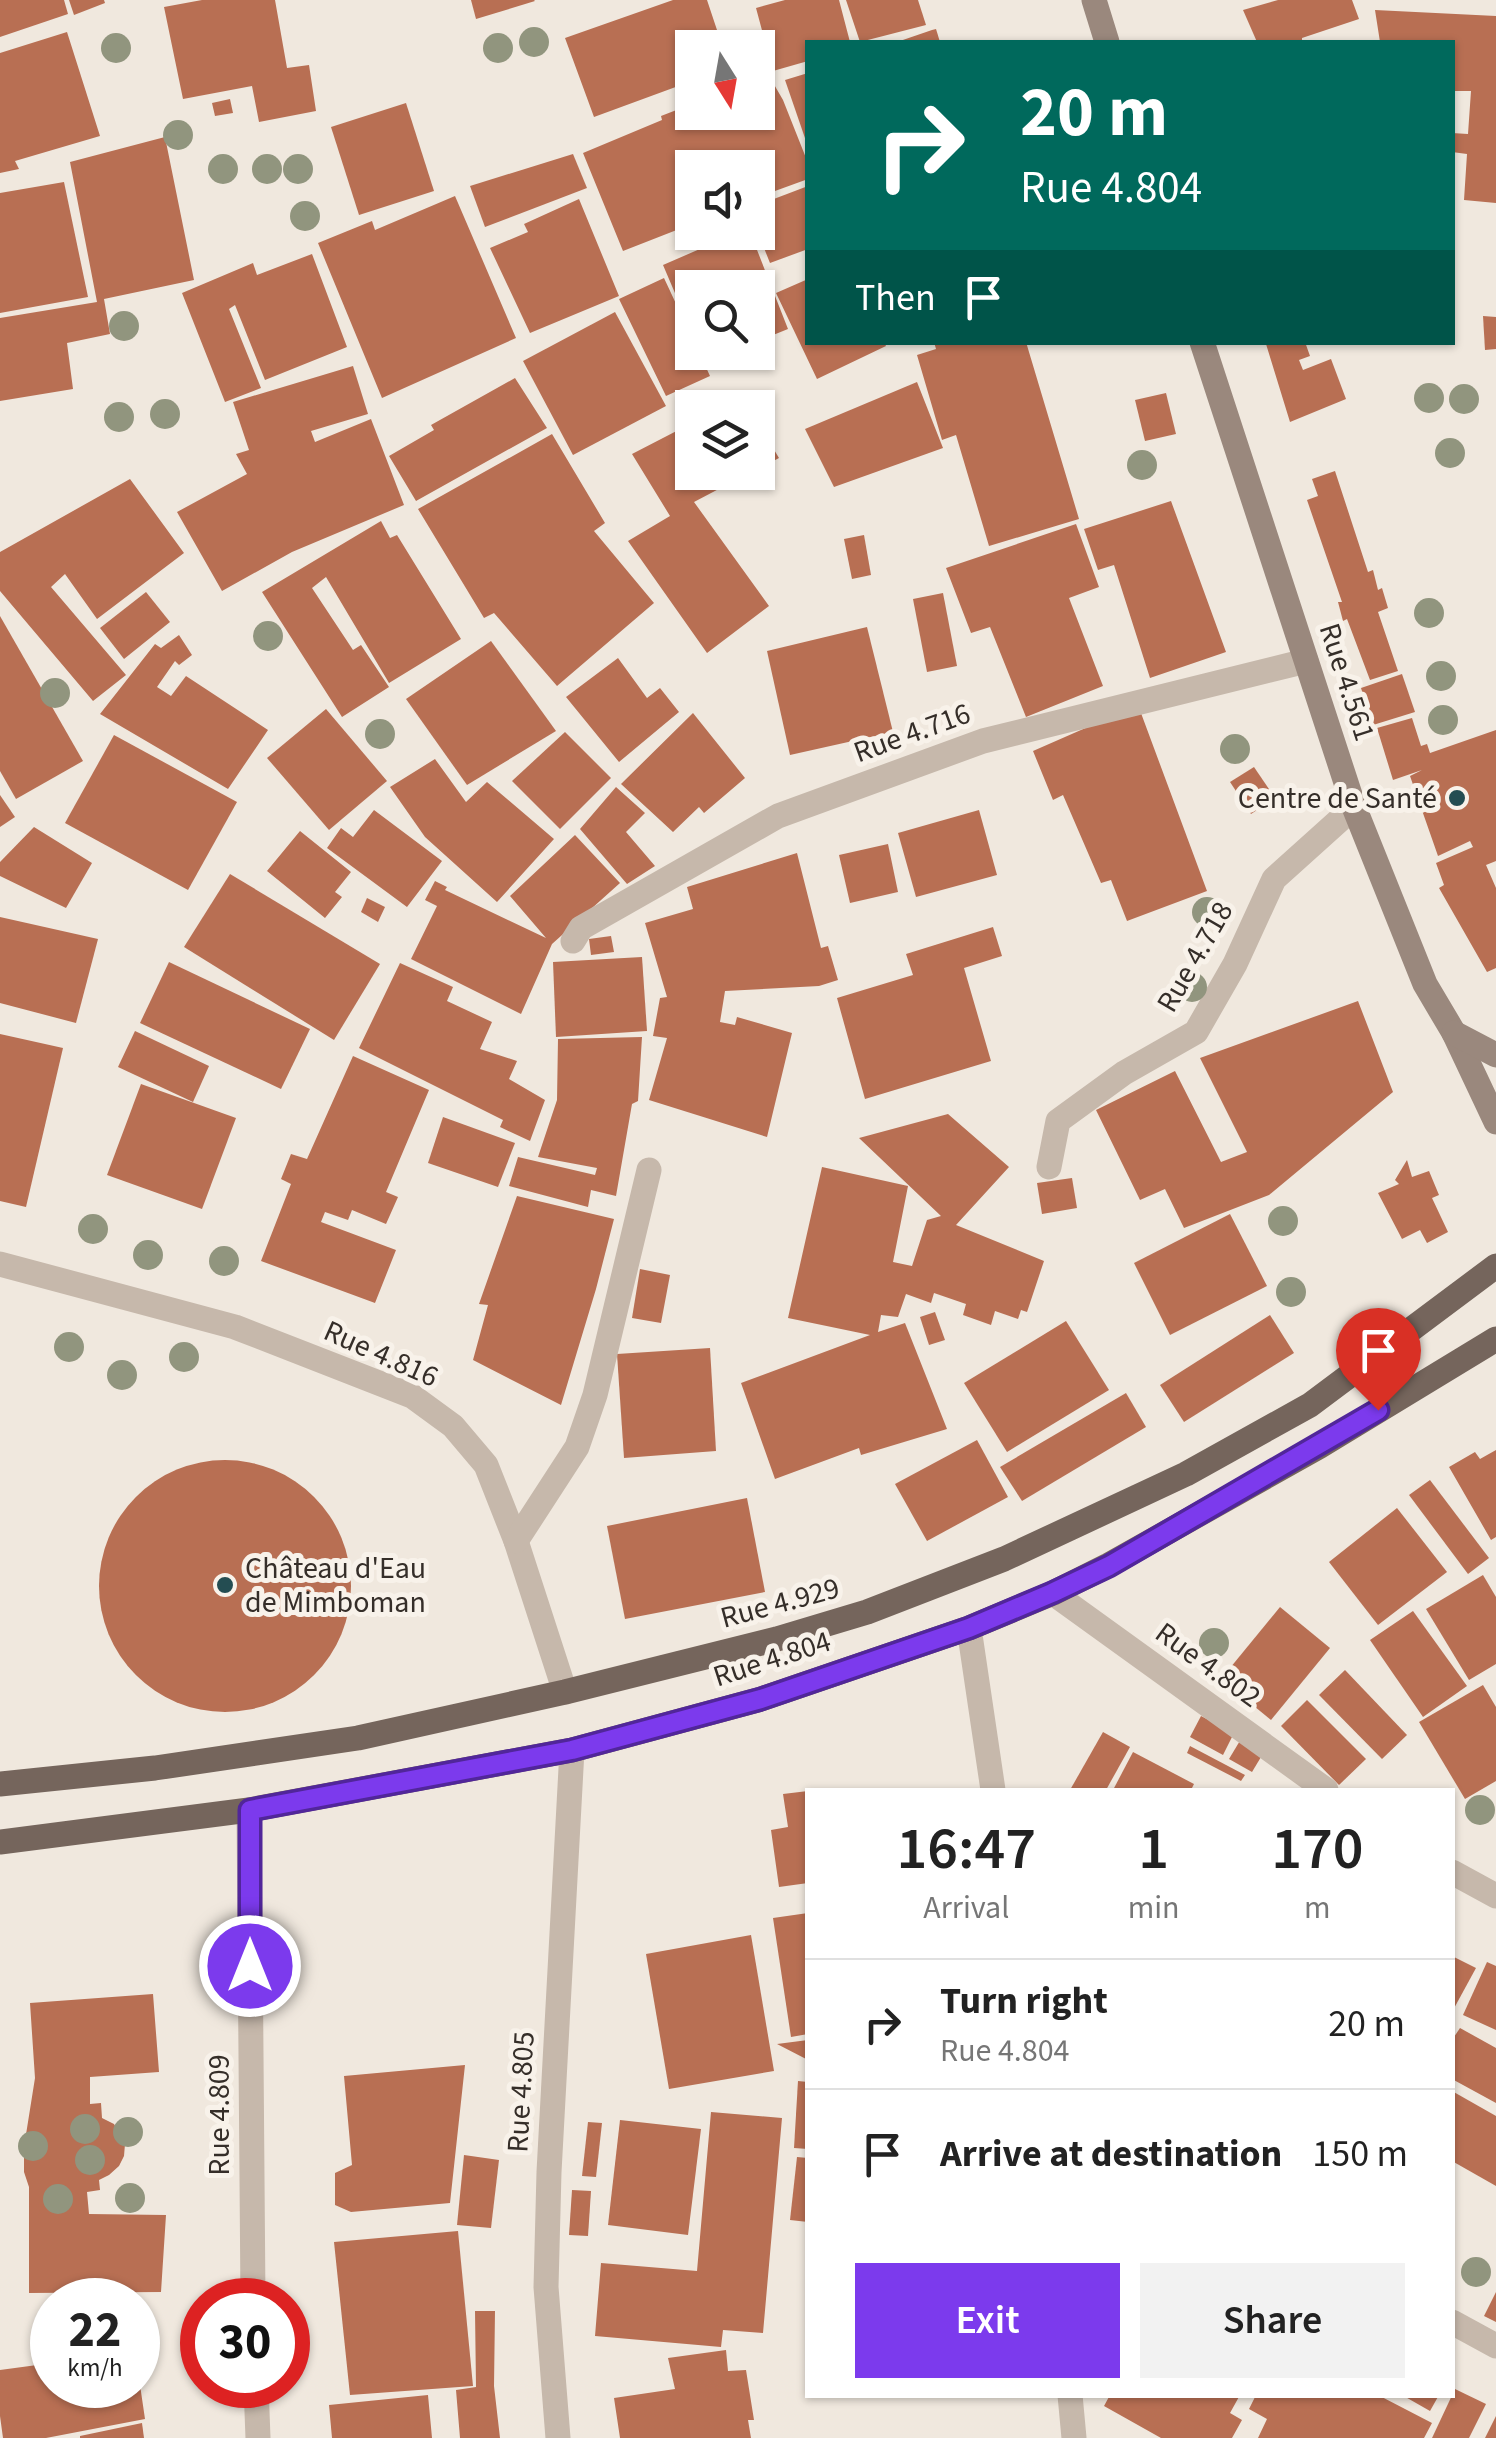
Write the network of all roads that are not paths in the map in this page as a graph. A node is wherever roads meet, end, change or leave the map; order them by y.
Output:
1 (1094, 0) edge
2 (1106, 40) edge
3 (1203, 345) edge
4 (1306, 661) junction
5 (1354, 807) junction
6 (573, 941) dead end
7 (1454, 1033) junction
8 (1496, 1055) edge
9 (1496, 1122) edge
10 (1049, 1167) dead end
11 (649, 1170) dead end
12 (0, 1264) edge
13 (1496, 1266) edge
14 (1496, 1340) edge
15 (516, 1541) junction
16 (1052, 1593) junction
17 (969, 1628) junction
18 (564, 1692) junction
19 (572, 1750) junction
20 (0, 1784) edge
21 (994, 1788) edge
22 (1323, 1788) edge
23 (250, 1810) junction
24 (0, 1842) edge
25 (1455, 1874) edge
26 (1496, 1896) edge
27 (254, 2278) edge
28 (1455, 2324) edge
29 (1496, 2346) edge
30 (1070, 2398) edge
31 (257, 2408) edge
32 (258, 2438) edge
33 (558, 2438) edge
34 (1074, 2438) edge

1 - 2 main road
3 - 4 main road, Rue 4.561
4 - 5 main road, Rue 4.561
4 - 6 street, Rue 4.716
5 - 7 main road, Rue 4.561
5 - 10 street, Rue 4.718
7 - 8 main road
7 - 9 main road, Rue 4.561
11 - 15 street
12 - 15 street, Rue 4.816
13 - 18 main road, Rue 4.929
14 - 16 main road, Rue 4.804
15 - 18 street, Rue 4.816
16 - 17 main road, Rue 4.804
16 - 22 street, Rue 4.802
17 - 19 main road, Rue 4.804
17 - 21 street
18 - 20 main road, Rue 4.929
19 - 23 main road, Rue 4.804
19 - 33 street, Rue 4.805
23 - 24 main road, Rue 4.804
23 - 27 street, Rue 4.809
25 - 26 street
28 - 29 street
30 - 34 street
31 - 32 street

